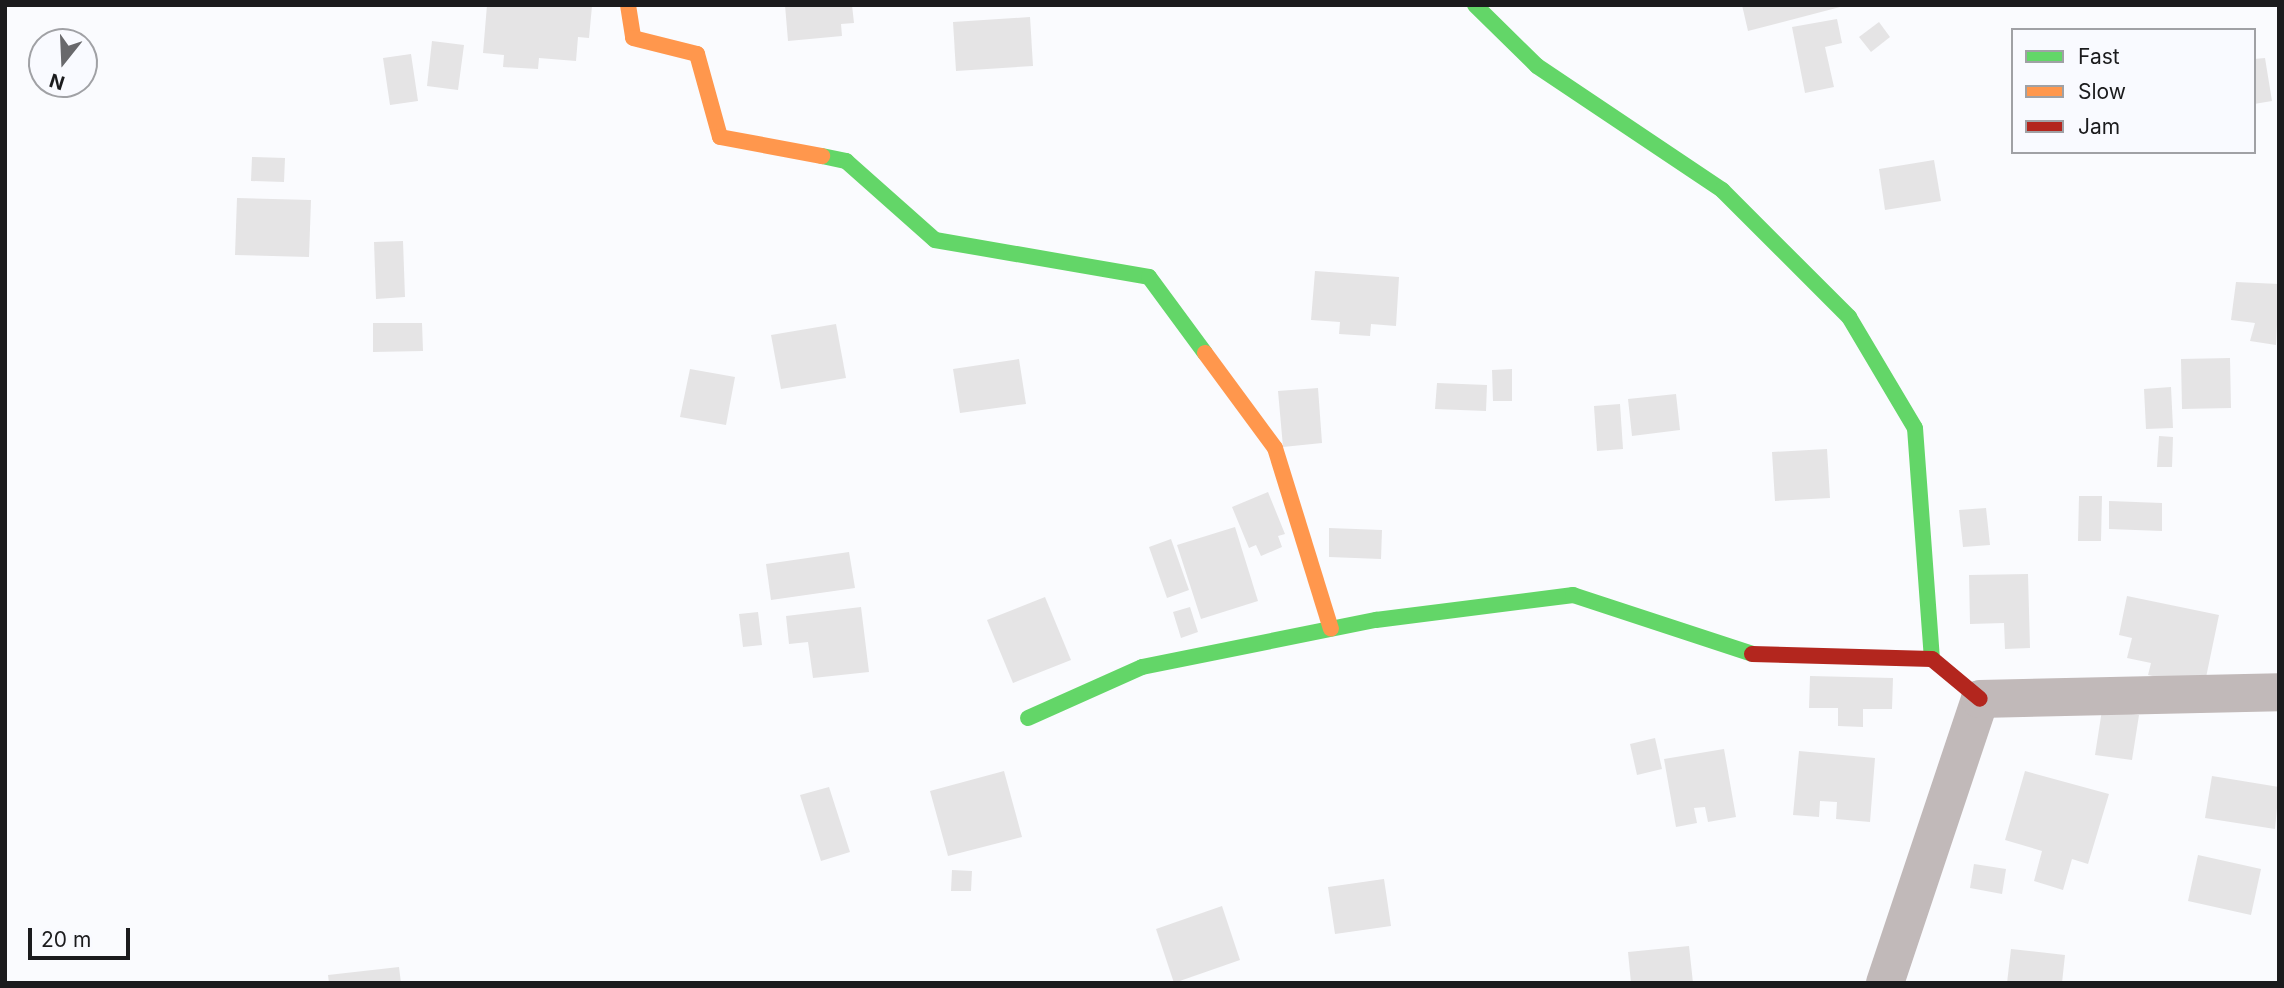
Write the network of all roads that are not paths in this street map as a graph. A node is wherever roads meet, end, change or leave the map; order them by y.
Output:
1 (628, 5) edge
2 (1475, 5) edge
3 (1331, 629) junction
4 (1932, 659) junction
5 (2279, 692) edge
6 (1980, 699) junction
7 (1028, 718) dead end
8 (1885, 983) edge

1 - 3 street
2 - 4 street
3 - 4 street
3 - 7 street
4 - 6 street
5 - 6 street
6 - 8 street

